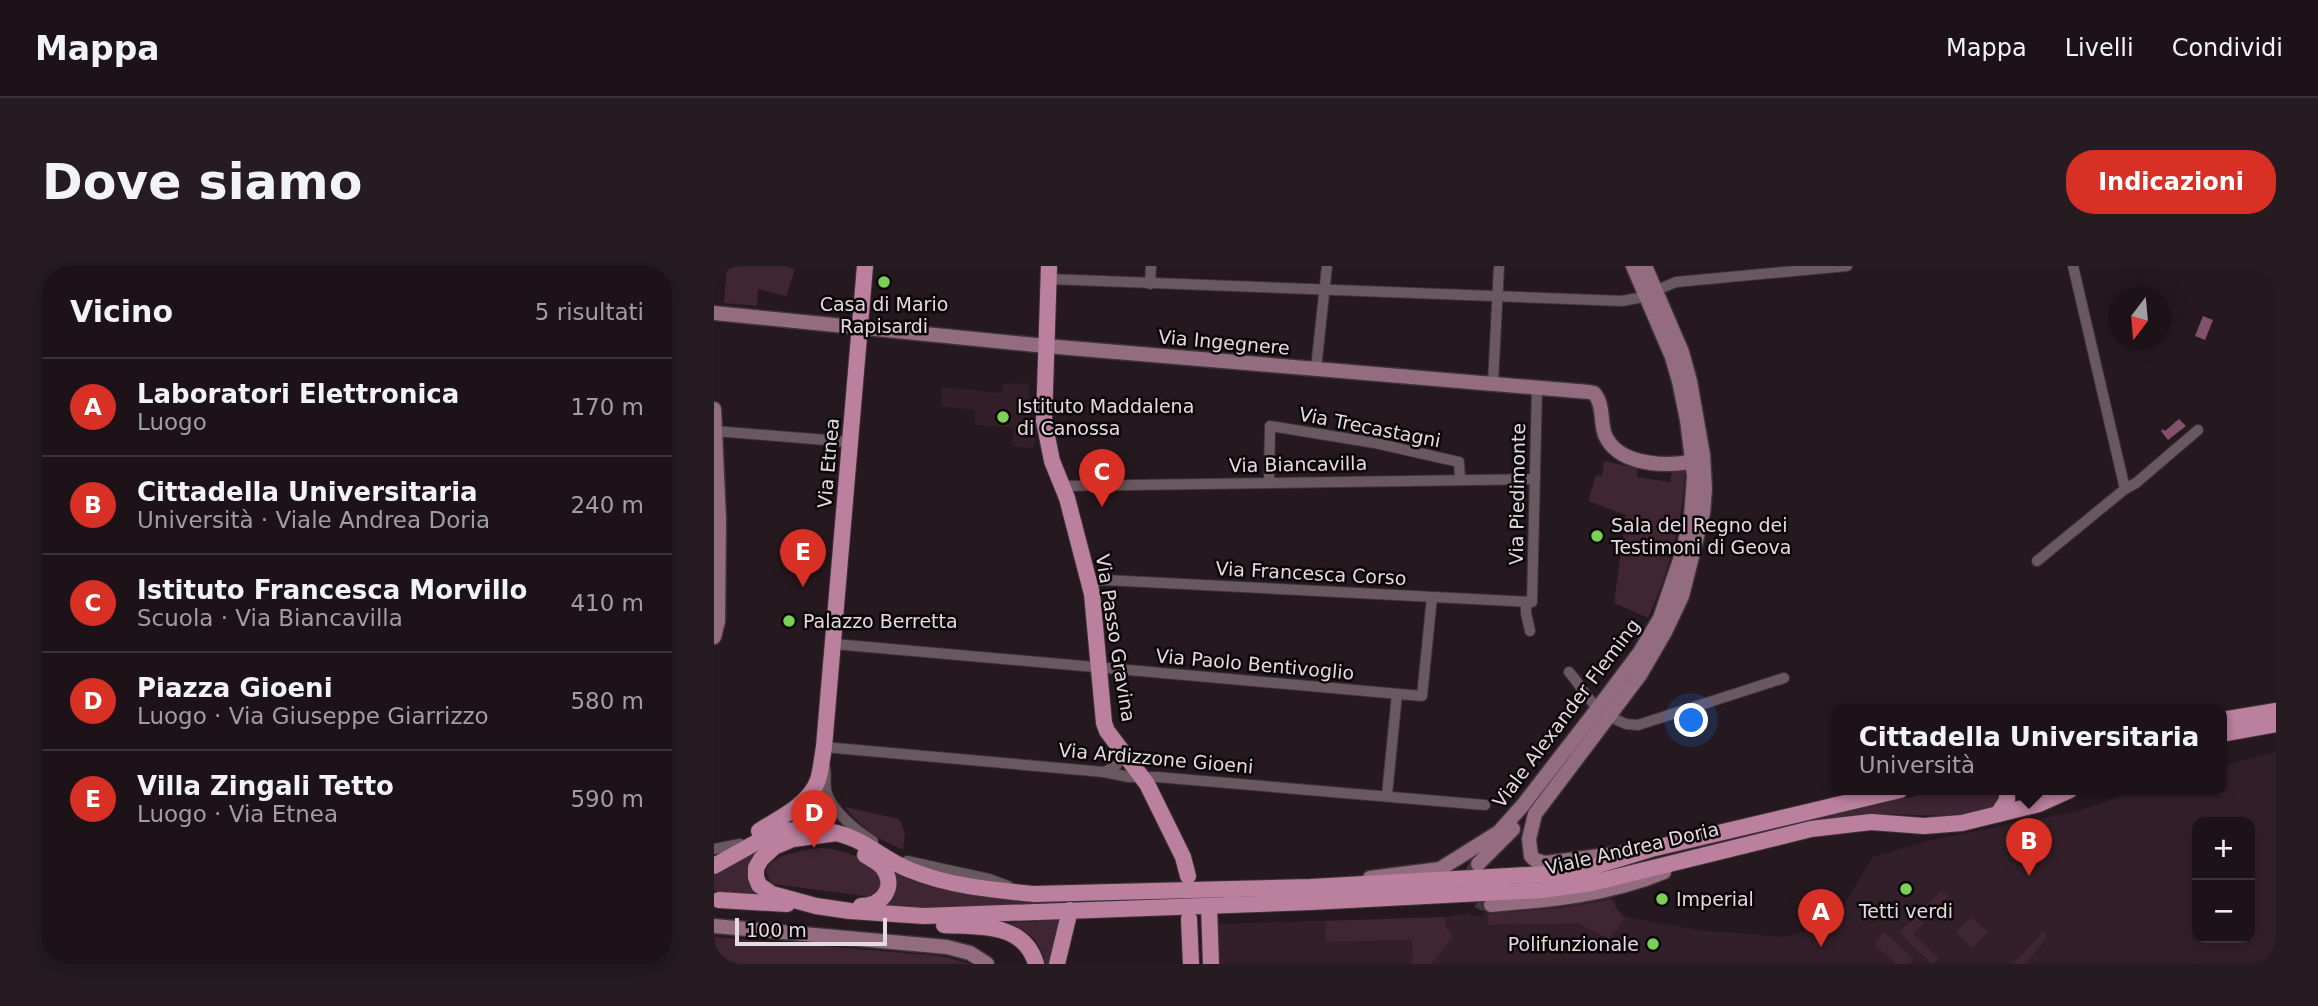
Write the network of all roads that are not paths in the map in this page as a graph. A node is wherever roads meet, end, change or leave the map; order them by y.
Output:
1 (865, 266) edge
2 (1152, 266) edge
3 (1326, 266) edge
4 (1499, 266) edge
5 (1633, 266) edge
6 (1645, 266) edge
7 (1847, 266) edge
8 (2073, 266) edge
9 (1048, 272) edge
10 (1150, 284) junction
11 (1324, 290) junction
12 (1648, 293) junction
13 (1497, 296) junction
14 (714, 313) edge
15 (860, 327) junction
16 (1046, 346) junction
17 (1316, 369) junction
18 (1493, 383) junction
19 (1537, 387) junction
20 (714, 409) edge
21 (2198, 430) dead end
22 (715, 431) edge
23 (850, 442) junction
24 (1695, 459) junction
25 (1460, 479) junction
26 (1535, 480) junction
27 (1269, 482) junction
28 (1062, 486) junction
29 (2125, 489) junction
30 (716, 519) edge
31 (2037, 561) dead end
32 (1089, 582) junction
33 (1432, 597) junction
34 (1529, 602) junction
35 (1530, 631) dead end
36 (714, 637) edge
37 (834, 644) junction
38 (1640, 652) junction
39 (1099, 667) junction
40 (1569, 672) dead end
41 (1784, 678) dead end
42 (1397, 694) junction
43 (2276, 711) edge
44 (1603, 712) junction
45 (2227, 719) edge
46 (2276, 724) edge
47 (2227, 733) edge
48 (824, 747) junction
49 (1122, 752) junction
50 (1104, 772) junction
51 (1142, 776) junction
52 (1387, 795) junction
53 (1879, 795) edge
54 (2007, 795) edge
55 (2059, 795) edge
56 (1485, 805) dead end
57 (1998, 814) junction
58 (787, 830) junction
59 (836, 833) junction
60 (812, 836) junction
61 (1651, 849) junction
62 (723, 854) edge
63 (1690, 860) junction
64 (1478, 864) tunnel mouth
65 (1188, 876) dead end
66 (1314, 887) junction
67 (1034, 894) junction
68 (718, 900) edge
69 (1491, 905) dead end
70 (816, 906) junction
71 (1209, 906) junction
72 (1070, 910) junction
73 (850, 911) junction
74 (1189, 919) dead end
75 (714, 926) edge
76 (987, 964) edge
77 (1036, 964) edge
78 (1058, 964) edge
79 (1191, 964) edge
80 (1211, 964) edge

1 - 15 main road, Via Etnea
2 - 10 street
3 - 11 street
4 - 13 street
5 - 12 main road, Viale Alexander Fleming
6 - 12 main road, Viale Alexander Fleming
7 - 12 street
8 - 29 street
9 - 10 street
9 - 16 main road, Via Passo Gravina
10 - 11 street
11 - 13 street
11 - 17 street
12 - 13 street
12 - 24 main road, Viale Alexander Fleming
13 - 18 street
14 - 15 main road, Via Ingegnere
15 - 16 main road, Via Ingegnere
15 - 23 main road, Via Etnea
16 - 17 main road, Via Ingegnere
16 - 28 main road, Via Passo Gravina
17 - 18 main road, Via Ingegnere
18 - 19 main road, Via Ingegnere
19 - 24 main road, Via Ingegnere
19 - 26 street, Via Piedimonte
20 - 22 main road
21 - 29 street
22 - 23 street
22 - 30 main road
23 - 37 main road, Via Etnea
24 - 38 main road, Viale Alexander Fleming
24 - 44 main road, Viale Alexander Fleming
25 - 26 street, Via Biancavilla
25 - 27 street, Via Biancavilla
25 - 27 street, Via Trecastagni
26 - 34 street, Via Piedimonte
27 - 28 street, Via Biancavilla
28 - 32 main road, Via Passo Gravina
29 - 31 street
30 - 36 main road
32 - 33 street, Via Francesca Corso
32 - 39 main road, Via Passo Gravina
33 - 34 street, Via Francesca Corso
33 - 42 street, Via Paolo Bentivoglio
34 - 35 street, Via Piedimonte
37 - 39 street, Via Paolo Bentivoglio
37 - 48 main road, Via Etnea
38 - 44 main road, Viale Alexander Fleming
38 - 64 main road
39 - 42 street, Via Paolo Bentivoglio
39 - 49 main road, Via Passo Gravina
40 - 44 street
41 - 44 street
42 - 52 street
43 - 45 main road
44 - 61 main road, Viale Alexander Fleming
44 - 66 main road, Viale Alexander Fleming
46 - 47 main road
48 - 50 street, Via Ardizzone Gioeni
48 - 62 main road, Via Etnea
48 - 67 street
49 - 50 street
49 - 51 main road, Via Passo Gravina
50 - 51 street, Via Ardizzone Gioeni
51 - 52 street, Via Ardizzone Gioeni
51 - 65 main road, Via Passo Gravina
52 - 56 street, Via Ardizzone Gioeni
53 - 61 main road, Viale Andrea Doria
54 - 57 main road
55 - 57 main road, Viale Andrea Doria
57 - 63 main road, Viale Andrea Doria
58 - 59 main road
58 - 60 main road
58 - 62 main road
59 - 60 main road
59 - 67 main road, Viale Andrea Doria
60 - 70 main road
60 - 70 main road
61 - 66 main road, Viale Andrea Doria
63 - 69 main road
63 - 71 main road, Viale Andrea Doria
66 - 67 main road, Viale Andrea Doria
68 - 70 main road
70 - 73 main road
71 - 72 main road, Viale Andrea Doria
71 - 80 main road
72 - 73 main road, Viale Andrea Doria
72 - 78 main road
73 - 77 main road
74 - 79 main road
75 - 76 main road

